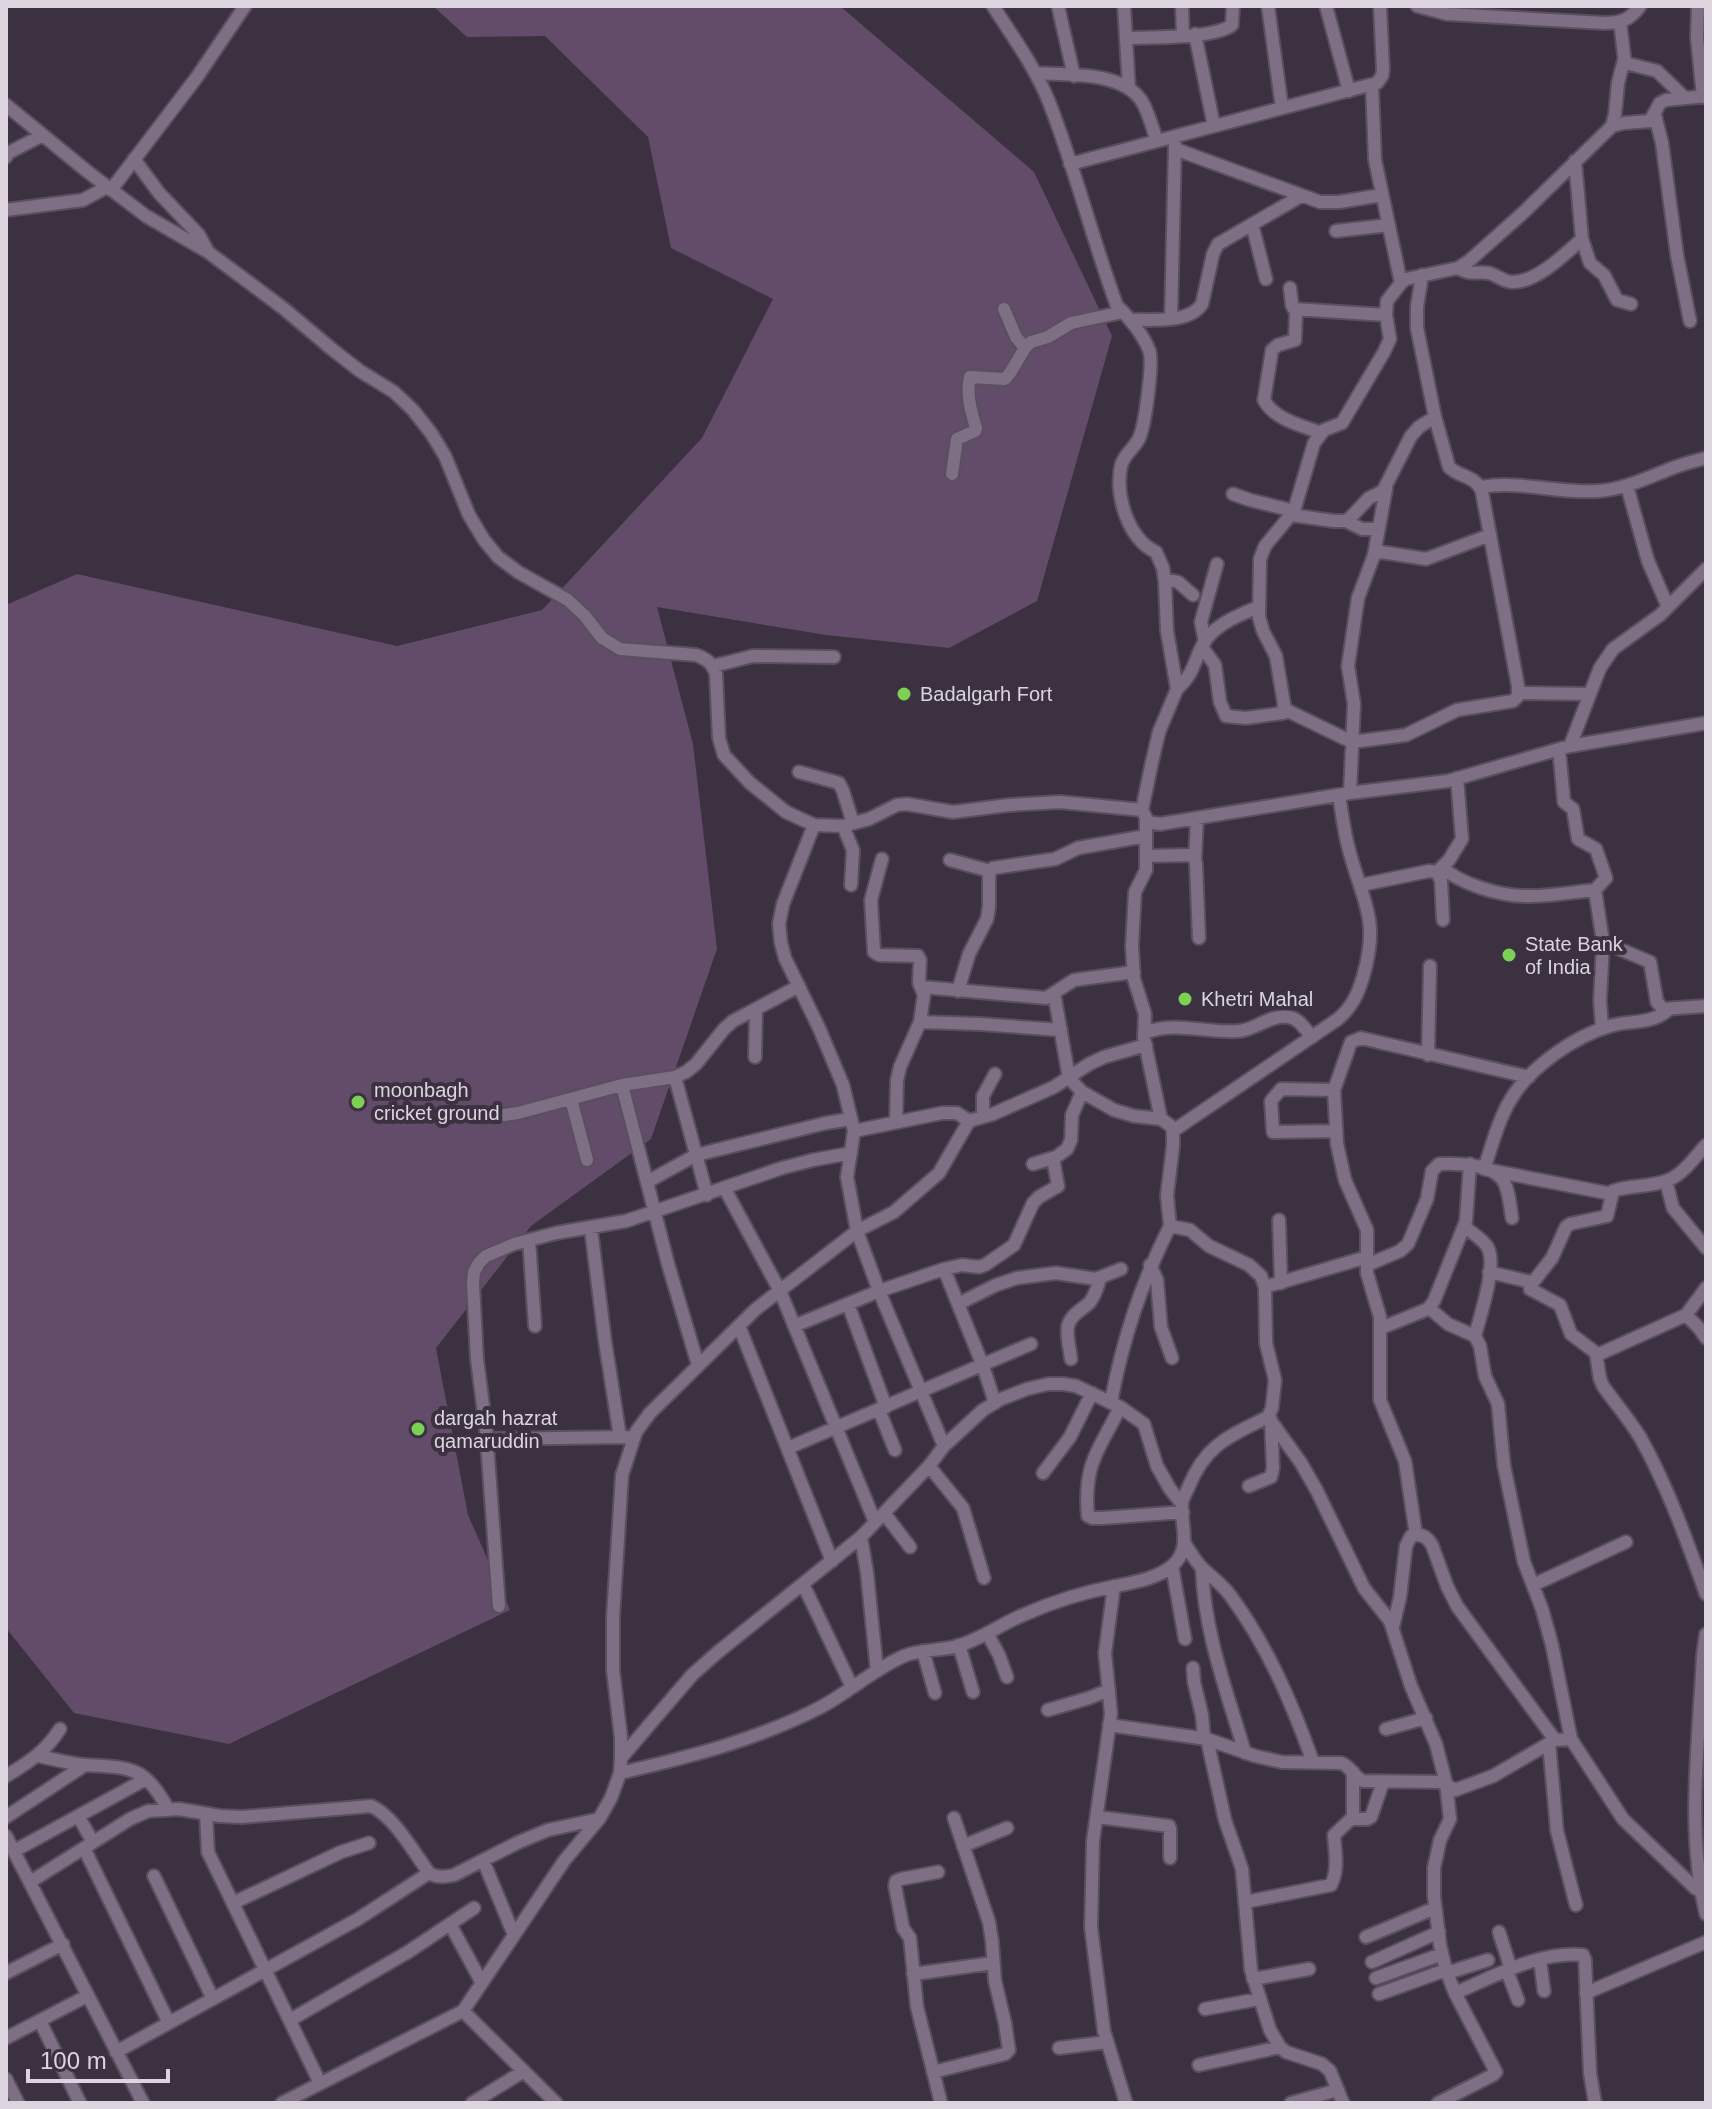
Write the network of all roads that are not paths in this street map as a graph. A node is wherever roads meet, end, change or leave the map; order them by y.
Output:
1 (245, 6) edge
2 (993, 6) edge
3 (1058, 6) edge
4 (1124, 6) edge
5 (1182, 6) edge
6 (1233, 6) edge
7 (1268, 6) edge
8 (1326, 6) edge
9 (1380, 6) edge
10 (1417, 6) edge
11 (1640, 6) edge
12 (1698, 6) edge
13 (1620, 22) junction
14 (1189, 35) junction
15 (1126, 38) junction
16 (1624, 60) junction
17 (1035, 73) junction
18 (1074, 76) junction
19 (1372, 85) junction
20 (1129, 88) junction
21 (1349, 91) junction
22 (1704, 96) edge
23 (1685, 98) junction
24 (6, 105) edge
25 (1282, 108) junction
26 (1655, 115) junction
27 (1214, 126) junction
28 (1612, 126) junction
29 (43, 135) junction
30 (1157, 141) junction
31 (1175, 143) junction
32 (7, 154) edge
33 (134, 159) junction
34 (1575, 161) junction
35 (1070, 164) junction
36 (109, 188) junction
37 (1382, 195) junction
38 (1301, 196) junction
39 (6, 210) edge
40 (1252, 224) junction
41 (1389, 225) junction
42 (1336, 231) dead end
43 (1582, 239) junction
44 (208, 252) junction
45 (1458, 268) junction
46 (1422, 275) junction
47 (1266, 279) dead end
48 (1401, 283) junction
49 (1290, 288) dead end
50 (1631, 304) dead end
51 (1004, 309) dead end
52 (1296, 310) junction
53 (1386, 315) junction
54 (1127, 316) junction
55 (1171, 318) junction
56 (1690, 321) dead end
57 (1418, 338) junction
58 (1390, 339) junction
59 (1025, 348) junction
60 (1435, 417) junction
61 (1321, 433) junction
62 (1706, 458) edge
63 (952, 474) dead end
64 (1386, 485) junction
65 (1627, 486) junction
66 (1481, 487) junction
67 (1233, 494) dead end
68 (1293, 513) junction
69 (1346, 521) junction
70 (1378, 529) junction
71 (1490, 535) junction
72 (1374, 555) junction
73 (1217, 564) dead end
74 (1706, 569) edge
75 (1165, 579) junction
76 (1193, 595) dead end
77 (1258, 607) junction
78 (1668, 607) junction
79 (1203, 644) junction
80 (834, 657) dead end
81 (713, 666) junction
82 (1177, 689) junction
83 (1519, 693) junction
84 (1590, 694) junction
85 (1284, 709) junction
86 (1706, 723) edge
87 (1352, 742) junction
88 (1565, 748) junction
89 (799, 772) dead end
90 (1457, 778) junction
91 (1344, 794) junction
92 (1144, 814) junction
93 (1197, 818) junction
94 (848, 824) junction
95 (814, 825) junction
96 (1146, 836) junction
97 (1146, 856) junction
98 (882, 859) dead end
99 (950, 860) dead end
100 (1195, 860) junction
101 (1439, 870) junction
102 (990, 871) junction
103 (851, 885) dead end
104 (1361, 885) junction
105 (1595, 890) junction
106 (1443, 920) dead end
107 (1199, 938) dead end
108 (1603, 942) junction
109 (1430, 966) dead end
110 (1134, 972) junction
111 (799, 986) junction
112 (922, 987) junction
113 (958, 991) junction
114 (1054, 993) junction
115 (1706, 1006) edge
116 (756, 1010) junction
117 (1668, 1010) junction
118 (1338, 1019) junction
119 (920, 1022) junction
120 (1602, 1028) junction
121 (1061, 1030) junction
122 (1312, 1037) junction
123 (1145, 1039) junction
124 (1353, 1040) junction
125 (1428, 1055) junction
126 (755, 1057) dead end
127 (1268, 1067) junction
128 (995, 1074) dead end
129 (675, 1077) junction
130 (1529, 1077) junction
131 (1069, 1078) junction
132 (622, 1085) junction
133 (1281, 1089) junction
134 (1334, 1090) junction
135 (1082, 1092) junction
136 (571, 1099) junction
137 (983, 1117) junction
138 (482, 1118) dead end
139 (1161, 1119) junction
140 (896, 1121) junction
141 (969, 1121) junction
142 (852, 1125) junction
143 (1173, 1131) junction
144 (1336, 1131) junction
145 (1706, 1145) edge
146 (851, 1153) junction
147 (696, 1155) junction
148 (1053, 1158) junction
149 (587, 1160) dead end
150 (1033, 1164) dead end
151 (1470, 1164) junction
152 (1484, 1169) junction
153 (1666, 1181) junction
154 (647, 1182) junction
155 (725, 1189) junction
156 (1612, 1194) junction
157 (707, 1195) junction
158 (655, 1213) junction
159 (1512, 1218) dead end
160 (1279, 1220) dead end
161 (1170, 1226) junction
162 (1465, 1227) junction
163 (591, 1229) junction
164 (857, 1231) junction
165 (529, 1240) junction
166 (1706, 1248) edge
167 (1367, 1261) junction
168 (1150, 1265) junction
169 (944, 1269) junction
170 (1121, 1269) dead end
171 (1489, 1272) junction
172 (1100, 1278) junction
173 (1531, 1282) junction
174 (1281, 1283) junction
175 (1265, 1287) junction
176 (1706, 1288) edge
177 (780, 1291) junction
178 (879, 1291) junction
179 (848, 1304) junction
180 (958, 1304) junction
181 (1429, 1308) junction
182 (1686, 1315) junction
183 (535, 1326) dead end
184 (739, 1326) junction
185 (794, 1326) junction
186 (1381, 1328) junction
187 (1475, 1336) junction
188 (1706, 1338) edge
189 (1031, 1344) dead end
190 (1597, 1355) junction
191 (1172, 1358) dead end
192 (1071, 1359) dead end
193 (698, 1365) junction
194 (983, 1366) junction
195 (922, 1392) junction
196 (1092, 1393) junction
197 (995, 1403) junction
198 (1116, 1404) junction
199 (882, 1408) junction
200 (1270, 1419) junction
201 (835, 1428) junction
202 (620, 1437) junction
203 (634, 1437) junction
204 (487, 1439) junction
205 (944, 1446) junction
206 (788, 1448) junction
207 (895, 1450) dead end
208 (929, 1466) junction
209 (1043, 1473) dead end
210 (1249, 1486) dead end
211 (1182, 1508) junction
212 (880, 1518) junction
213 (1416, 1535) junction
214 (861, 1537) junction
215 (1626, 1542) dead end
216 (1185, 1544) junction
217 (910, 1547) dead end
218 (832, 1561) junction
219 (1172, 1566) junction
220 (1202, 1568) junction
221 (984, 1578) dead end
222 (803, 1584) junction
223 (1533, 1585) junction
224 (1114, 1586) junction
225 (1706, 1594) edge
226 (499, 1606) dead end
227 (1393, 1627) junction
228 (987, 1633) junction
229 (1706, 1634) edge
230 (1185, 1639) dead end
231 (959, 1645) junction
232 (923, 1651) junction
233 (1193, 1668) dead end
234 (1704, 1669) edge
235 (877, 1671) junction
236 (1007, 1677) dead end
237 (852, 1687) junction
238 (1109, 1690) junction
239 (973, 1692) dead end
240 (935, 1693) dead end
241 (1048, 1710) dead end
242 (1426, 1718) junction
243 (1109, 1725) junction
244 (60, 1729) dead end
245 (1386, 1729) dead end
246 (1702, 1734) edge
247 (1206, 1739) junction
248 (1571, 1739) junction
249 (1552, 1742) junction
250 (1245, 1753) junction
251 (38, 1756) junction
252 (621, 1758) junction
253 (1313, 1762) junction
254 (85, 1765) junction
255 (1353, 1772) junction
256 (620, 1773) junction
257 (6, 1776) edge
258 (146, 1779) junction
259 (1383, 1782) junction
260 (1446, 1783) junction
261 (168, 1809) junction
262 (206, 1814) junction
263 (78, 1816) junction
264 (6, 1817) edge
265 (1097, 1817) junction
266 (954, 1818) dead end
267 (599, 1819) junction
268 (1351, 1819) junction
269 (1007, 1828) dead end
270 (6, 1836) edge
271 (369, 1843) dead end
272 (88, 1845) junction
273 (963, 1846) junction
274 (14, 1851) junction
275 (1170, 1858) dead end
276 (483, 1860) junction
277 (938, 1872) dead end
278 (429, 1873) junction
279 (154, 1876) dead end
280 (30, 1882) junction
281 (1703, 1884) edge
282 (1245, 1902) junction
283 (233, 1903) junction
284 (1576, 1905) dead end
285 (474, 1908) dead end
286 (1435, 1908) junction
287 (1706, 1914) edge
288 (450, 1924) junction
289 (1439, 1932) junction
290 (1499, 1932) dead end
291 (514, 1935) junction
292 (1366, 1937) dead end
293 (1706, 1942) edge
294 (63, 1944) junction
295 (1442, 1954) junction
296 (1488, 1960) dead end
297 (1540, 1960) junction
298 (1372, 1962) dead end
299 (993, 1963) junction
300 (1309, 1969) dead end
301 (266, 1970) junction
302 (1509, 1970) junction
303 (1447, 1972) junction
304 (6, 1973) edge
305 (913, 1974) junction
306 (1376, 1978) dead end
307 (1253, 1979) junction
308 (482, 1983) junction
309 (1544, 1991) dead end
310 (1455, 1993) junction
311 (1586, 1993) junction
312 (1379, 1994) dead end
313 (87, 1996) junction
314 (213, 1999) junction
315 (1259, 1999) junction
316 (1518, 2000) dead end
317 (1205, 2009) dead end
318 (463, 2011) junction
319 (290, 2020) junction
320 (40, 2021) junction
321 (169, 2023) junction
322 (6, 2038) edge
323 (1107, 2042) junction
324 (1280, 2047) junction
325 (1059, 2048) dead end
326 (116, 2052) junction
327 (1199, 2065) dead end
328 (524, 2071) junction
329 (933, 2072) junction
330 (6, 2079) edge
331 (320, 2083) junction
332 (1341, 2097) edge
333 (141, 2100) edge
334 (1121, 2102) edge
335 (18, 2103) edge
336 (80, 2103) edge
337 (127, 2103) edge
338 (282, 2103) edge
339 (472, 2103) edge
340 (556, 2103) edge
341 (941, 2103) edge
342 (1291, 2103) edge
343 (1438, 2103) edge
344 (1595, 2103) edge

1 - 33 street
2 - 17 street
3 - 18 street
4 - 15 street
5 - 14 street
6 - 14 street
7 - 25 street
8 - 21 street
9 - 19 street
10 - 13 street
11 - 13 street
12 - 22 street
13 - 16 street
14 - 15 street
14 - 27 street
15 - 20 street
16 - 23 street
16 - 28 street
17 - 18 street
17 - 35 street
18 - 20 street
19 - 21 street
19 - 37 street
20 - 30 street
21 - 25 street
22 - 23 street
23 - 26 street
24 - 29 street
25 - 27 street
26 - 28 street
26 - 56 street
27 - 31 street
28 - 34 street
29 - 32 street
29 - 36 street
30 - 31 street
30 - 35 street
31 - 38 street
31 - 55 street
33 - 36 street
33 - 44 street
34 - 43 street
34 - 45 street
35 - 54 street
36 - 39 street
36 - 44 street
37 - 38 street
37 - 41 street
38 - 40 street
40 - 47 street
40 - 55 street
41 - 42 street
41 - 48 street
43 - 45 street
43 - 50 street
44 - 81 street
45 - 46 street
46 - 48 street
46 - 57 street
48 - 53 street
49 - 52 street
51 - 59 street
52 - 53 street
52 - 61 street
53 - 58 street
54 - 55 street
54 - 59 street
54 - 75 street
57 - 58 street
57 - 60 street
58 - 61 street
59 - 63 street
60 - 64 street
60 - 66 street
61 - 68 street
62 - 65 street
64 - 69 street
64 - 70 street
65 - 66 street
65 - 78 street
66 - 71 street
67 - 68 street
68 - 69 street
68 - 77 street
69 - 70 street
70 - 72 street
71 - 72 street
71 - 83 street
72 - 87 street
73 - 79 street
74 - 78 street
75 - 76 street
75 - 82 street
77 - 79 street
77 - 85 street
78 - 84 street
79 - 82 street
79 - 85 street
80 - 81 street
81 - 95 street
82 - 92 street
83 - 84 street
83 - 87 street
84 - 88 street
85 - 87 street
86 - 88 street
87 - 91 street
88 - 90 street
88 - 105 street
89 - 94 street
90 - 91 street
90 - 101 street
91 - 93 street
91 - 104 street
92 - 93 street
92 - 94 street
92 - 96 street
93 - 100 street
94 - 95 street
94 - 103 street
95 - 111 street
96 - 97 street
96 - 102 street
97 - 100 street
97 - 110 street
98 - 112 street
99 - 102 street
100 - 107 street
101 - 104 street
101 - 105 street
101 - 106 street
102 - 113 street
104 - 118 street
105 - 108 street
108 - 117 street
108 - 120 street
109 - 125 street
110 - 114 street
110 - 123 street
111 - 116 street
111 - 142 street
112 - 113 street
112 - 119 street
113 - 114 street
114 - 121 street
115 - 117 street
116 - 126 street
116 - 129 street
117 - 120 street
118 - 122 street
118 - 124 street
119 - 121 street
119 - 140 street
120 - 130 street
121 - 131 street
122 - 123 street
122 - 127 street
123 - 131 street
123 - 139 street
124 - 125 street
124 - 134 street
125 - 130 street
127 - 133 street
127 - 143 street
128 - 137 street
129 - 132 street
129 - 147 street
130 - 152 street
131 - 135 street
131 - 137 street
132 - 136 street
132 - 154 street
133 - 134 street
133 - 144 street
134 - 144 street
135 - 139 street
135 - 148 street
136 - 138 street
136 - 149 street
137 - 141 street
139 - 143 street
140 - 141 street
140 - 142 street
141 - 164 street
142 - 146 street
142 - 147 street
143 - 161 street
144 - 167 street
145 - 153 street
146 - 155 street
146 - 164 street
147 - 154 street
147 - 157 street
148 - 150 street
148 - 169 street
151 - 152 street
151 - 162 street
151 - 167 street
152 - 156 street
152 - 159 street
153 - 156 street
153 - 166 street
154 - 158 street
155 - 157 street
155 - 177 street
156 - 173 street
157 - 158 street
158 - 163 street
158 - 193 street
160 - 174 street
161 - 168 street
161 - 175 street
162 - 171 street
162 - 181 street
163 - 165 street
163 - 202 street
164 - 177 street
164 - 178 street
165 - 183 street
165 - 204 street
167 - 174 street
167 - 186 street
168 - 191 street
168 - 198 street
169 - 178 street
169 - 180 street
170 - 172 street
171 - 173 street
171 - 187 street
172 - 180 street
172 - 192 street
173 - 190 street
174 - 175 street
175 - 200 street
176 - 182 street
177 - 184 street
177 - 185 street
178 - 179 street
178 - 195 street
179 - 185 street
179 - 199 street
180 - 194 street
181 - 186 street
181 - 187 street
182 - 188 street
182 - 190 street
184 - 193 street
184 - 206 street
185 - 201 street
186 - 213 street
187 - 223 street
189 - 194 street
190 - 225 street
193 - 203 street
194 - 195 street
194 - 197 street
195 - 199 street
195 - 205 street
196 - 197 street
196 - 198 street
196 - 209 street
197 - 205 street
198 - 211 street
198 - 211 street
199 - 201 street
199 - 207 street
200 - 210 street
200 - 211 street
200 - 227 street
201 - 206 street
201 - 212 street
202 - 203 street
202 - 204 street
203 - 252 street
204 - 226 street
205 - 208 street
206 - 218 street
208 - 212 street
208 - 221 street
211 - 216 street
212 - 214 street
212 - 217 street
213 - 227 street
213 - 249 street
214 - 218 street
214 - 235 street
215 - 223 street
216 - 219 street
216 - 220 street
218 - 222 street
219 - 224 street
219 - 230 street
220 - 250 street
220 - 253 street
222 - 237 street
222 - 252 street
223 - 248 street
224 - 228 street
224 - 238 street
227 - 242 street
228 - 231 street
228 - 236 street
229 - 234 street
231 - 232 street
231 - 239 street
232 - 235 street
232 - 240 street
233 - 247 street
234 - 246 street
235 - 237 street
237 - 256 street
238 - 241 street
238 - 243 street
242 - 245 street
242 - 260 street
243 - 247 street
243 - 265 street
244 - 251 street
246 - 281 street
247 - 250 street
247 - 282 street
248 - 249 street
248 - 281 street
249 - 260 street
249 - 284 street
250 - 253 street
251 - 254 street
251 - 257 street
252 - 256 street
253 - 255 street
254 - 258 street
254 - 264 street
255 - 259 street
255 - 268 street
256 - 267 street
258 - 261 street
258 - 263 street
259 - 260 street
259 - 268 street
260 - 286 street
261 - 262 street
261 - 272 street
262 - 278 street
262 - 283 street
263 - 272 street
263 - 274 street
265 - 275 street
265 - 323 street
266 - 273 street
267 - 276 street
267 - 291 street
268 - 282 street
269 - 273 street
270 - 274 street
271 - 283 street
272 - 280 street
272 - 321 street
273 - 299 street
274 - 280 street
276 - 278 street
276 - 291 street
277 - 305 street
278 - 301 street
279 - 314 street
280 - 294 street
281 - 287 street
282 - 307 street
283 - 301 street
285 - 288 street
286 - 289 street
286 - 292 street
288 - 308 street
288 - 319 street
289 - 295 street
289 - 298 street
290 - 302 street
291 - 308 street
293 - 311 street
294 - 304 street
294 - 313 street
295 - 303 street
295 - 306 street
296 - 303 street
297 - 302 street
297 - 309 street
297 - 311 street
299 - 305 street
299 - 329 street
300 - 307 street
301 - 314 street
301 - 319 street
302 - 310 street
302 - 316 street
303 - 310 street
303 - 312 street
305 - 329 street
307 - 315 street
308 - 318 street
310 - 343 street
311 - 344 street
313 - 320 street
313 - 326 street
314 - 321 street
315 - 317 street
315 - 324 street
318 - 328 street
318 - 331 street
319 - 331 street
320 - 322 street
320 - 336 street
321 - 326 street
323 - 325 street
323 - 334 street
324 - 327 street
324 - 332 street
326 - 333 street
328 - 339 street
328 - 340 street
329 - 341 street
330 - 335 street
331 - 338 street
332 - 342 street
333 - 337 street

